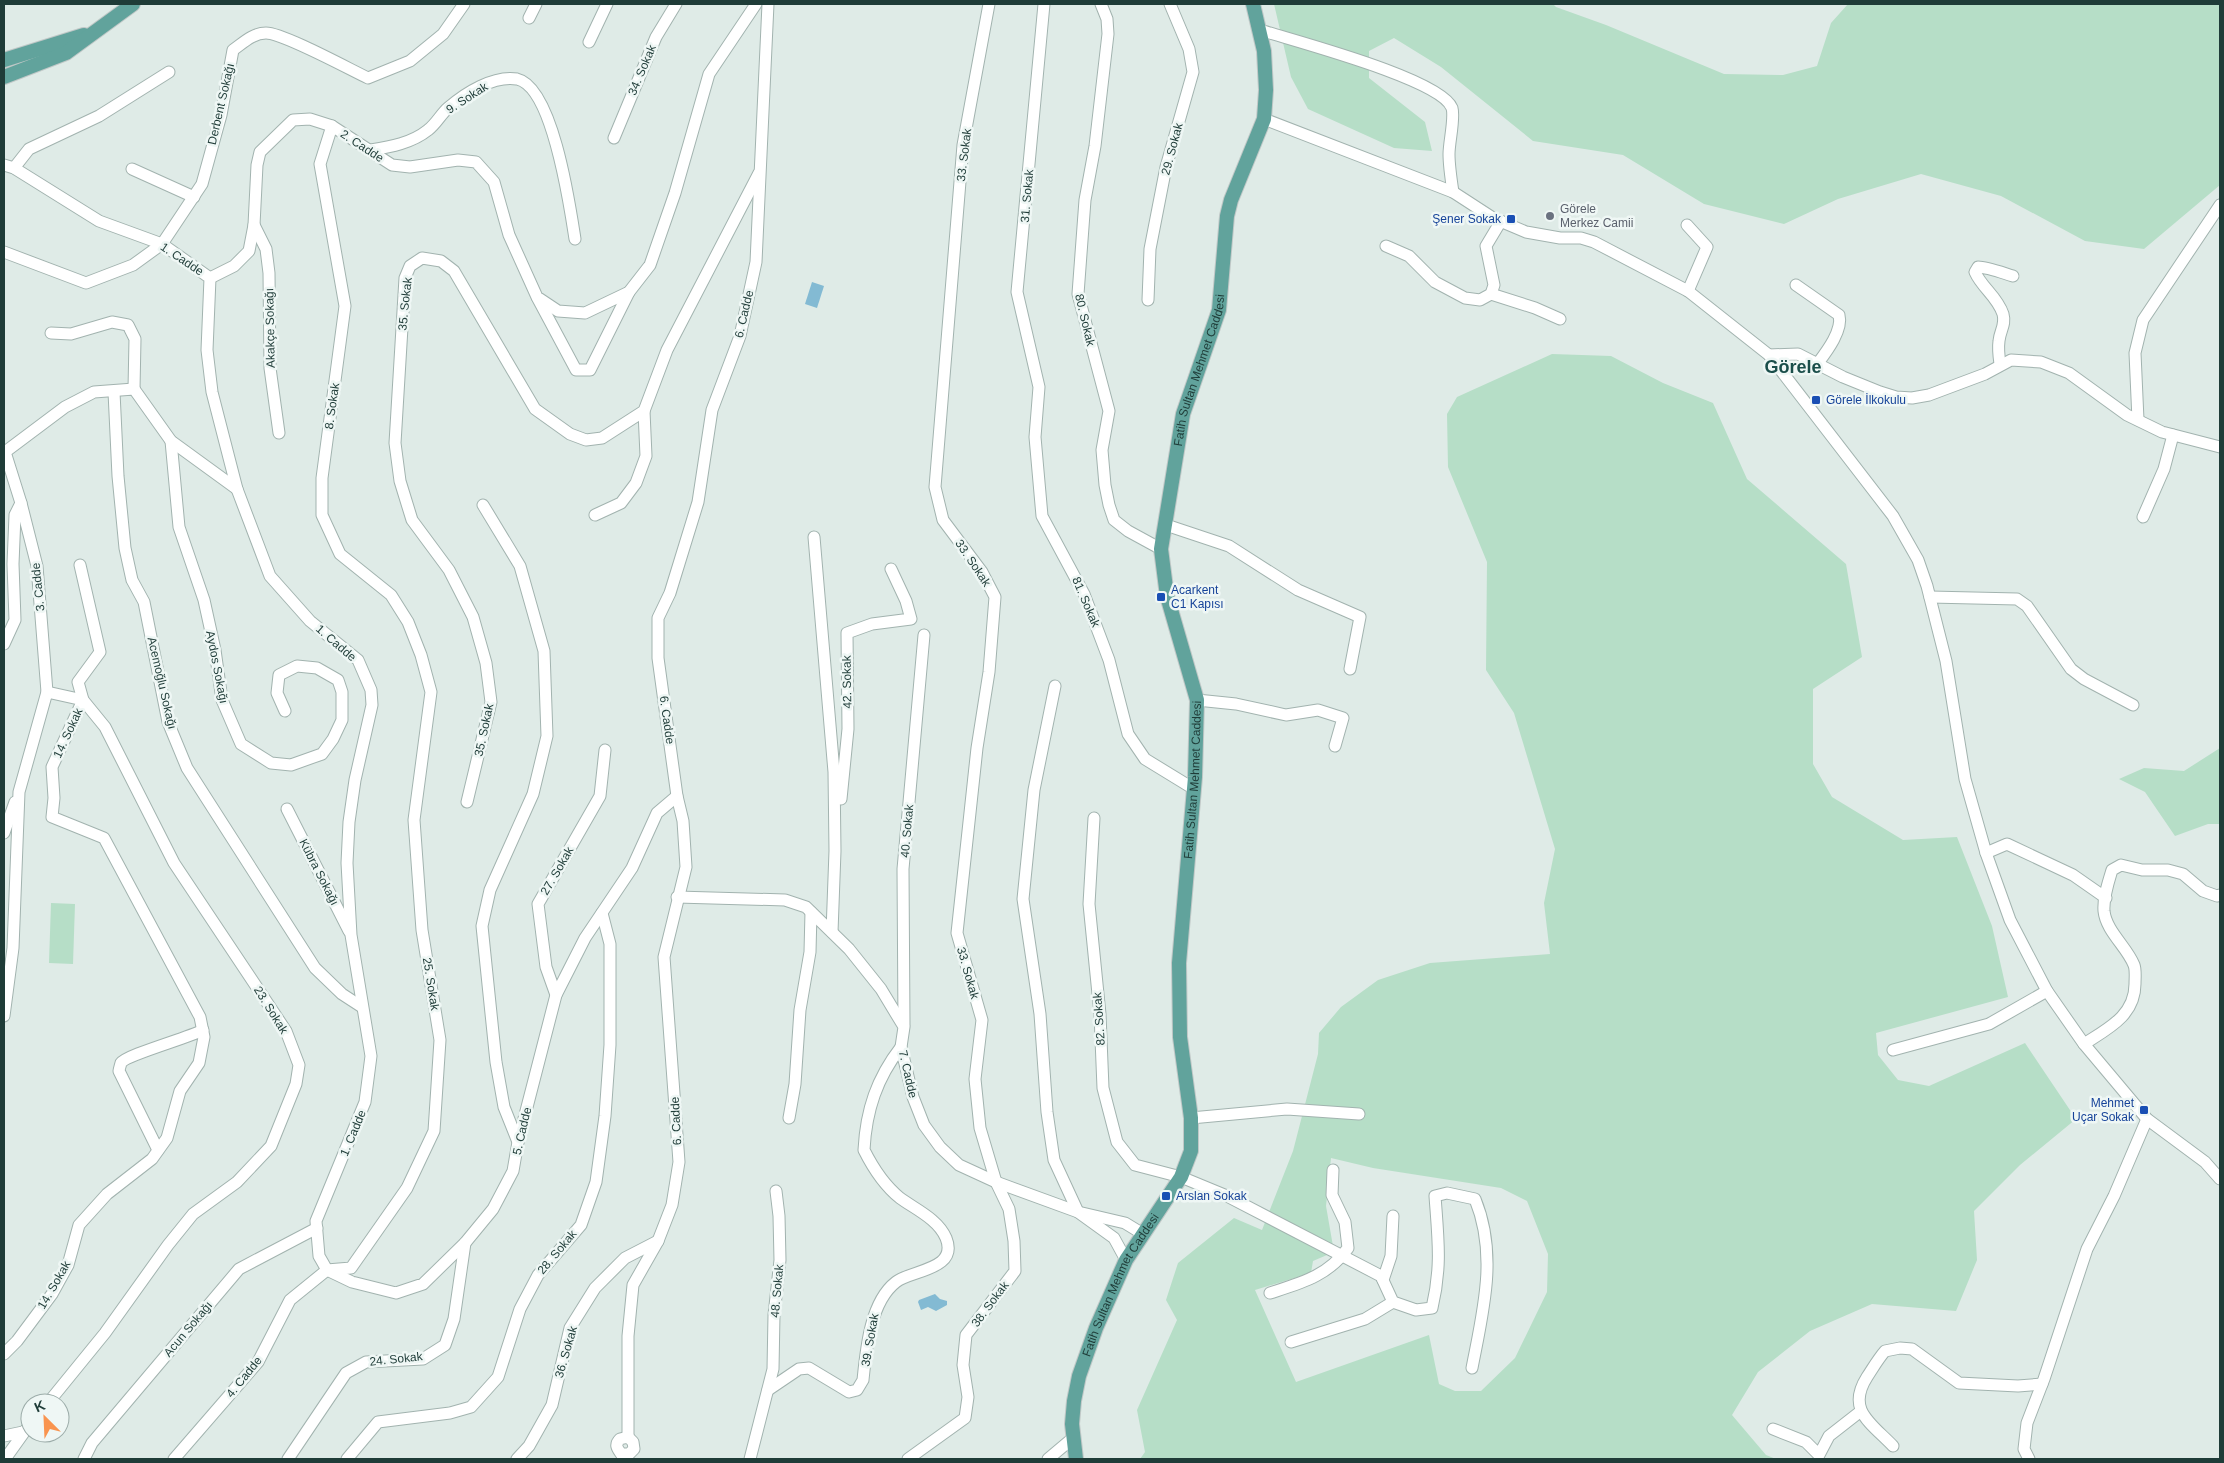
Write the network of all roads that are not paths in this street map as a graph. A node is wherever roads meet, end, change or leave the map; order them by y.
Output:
1 (133, 4) edge
2 (464, 4) edge
3 (536, 4) edge
4 (608, 4) edge
5 (676, 4) edge
6 (756, 4) edge
7 (768, 4) edge
8 (989, 4) edge
9 (1044, 4) edge
10 (1101, 4) edge
11 (1170, 4) edge
12 (1253, 4) edge
13 (528, 18) dead end
14 (1260, 30) junction
15 (92, 33) junction
16 (589, 42) dead end
17 (4, 60) edge
18 (170, 72) dead end
19 (4, 77) edge
20 (1264, 119) junction
21 (332, 126) junction
22 (614, 138) dead end
23 (371, 150) junction
24 (9, 167) edge
25 (132, 169) dead end
26 (761, 169) junction
27 (1453, 192) junction
28 (194, 197) junction
29 (2220, 204) edge
30 (1502, 221) junction
31 (254, 225) junction
32 (1687, 225) dead end
33 (575, 239) dead end
34 (162, 244) junction
35 (1386, 246) dead end
36 (4, 252) edge
37 (2013, 276) dead end
38 (210, 278) junction
39 (1796, 285) dead end
40 (1688, 291) junction
41 (629, 292) junction
42 (1491, 294) junction
43 (538, 297) junction
44 (1148, 300) dead end
45 (1560, 319) dead end
46 (52, 333) dead end
47 (1769, 355) junction
48 (1818, 363) junction
49 (2000, 364) junction
50 (1039, 387) joint
51 (134, 389) junction
52 (114, 392) junction
53 (644, 411) junction
54 (2138, 420) junction
55 (279, 433) dead end
56 (2173, 436) junction
57 (171, 440) junction
58 (2220, 447) edge
59 (4, 450) edge
60 (237, 489) junction
61 (21, 502) junction
62 (483, 505) dead end
63 (595, 515) dead end
64 (2143, 517) dead end
65 (1166, 525) junction
66 (814, 537) dead end
67 (1161, 549) junction
68 (80, 565) dead end
69 (891, 569) dead end
70 (1930, 597) junction
71 (924, 635) dead end
72 (4, 644) edge
73 (421, 655) joint
74 (1350, 669) dead end
75 (1055, 686) dead end
76 (47, 692) junction
77 (83, 700) junction
78 (1198, 700) junction
79 (2133, 705) dead end
80 (285, 712) dead end
81 (1335, 746) dead end
82 (605, 750) dead end
83 (1194, 789) junction
84 (19, 792) junction
85 (677, 796) junction
86 (467, 802) dead end
87 (287, 809) dead end
88 (1094, 818) dead end
89 (4, 833) edge
90 (835, 851) junction
91 (1986, 853) junction
92 (2219, 896) edge
93 (677, 897) junction
94 (2106, 898) junction
95 (811, 912) junction
96 (602, 913) junction
97 (832, 932) junction
98 (352, 935) junction
99 (13, 948) junction
100 (4, 959) edge
101 (2047, 991) junction
102 (556, 995) junction
103 (362, 1007) junction
104 (4, 1016) edge
105 (904, 1027) junction
106 (203, 1030) junction
107 (2084, 1044) junction
108 (901, 1047) junction
109 (1893, 1050) dead end
110 (1359, 1114) dead end
111 (789, 1118) dead end
112 (1191, 1118) junction
113 (2147, 1119) junction
114 (518, 1142) junction
115 (158, 1150) junction
116 (1333, 1170) dead end
117 (1180, 1178) junction
118 (2220, 1179) edge
119 (996, 1182) junction
120 (776, 1191) dead end
121 (1078, 1212) junction
122 (1393, 1216) dead end
123 (317, 1228) junction
124 (1143, 1234) junction
125 (658, 1241) junction
126 (465, 1243) junction
127 (1343, 1256) junction
128 (1126, 1260) junction
129 (327, 1270) junction
130 (1383, 1280) junction
131 (1270, 1293) dead end
132 (1392, 1302) junction
133 (1291, 1342) dead end
134 (4, 1354) edge
135 (1472, 1368) dead end
136 (2042, 1384) junction
137 (768, 1390) junction
138 (56, 1393) edge
139 (1861, 1410) junction
140 (1773, 1429) dead end
141 (20, 1430) edge
142 (4, 1436) edge
143 (20, 1438) edge
144 (628, 1438) junction
145 (1073, 1438) junction
146 (1893, 1446) dead end
147 (634, 1454) edge
148 (621, 1456) edge
149 (5, 1459) edge
150 (84, 1459) edge
151 (174, 1459) edge
152 (288, 1459) edge
153 (346, 1459) edge
154 (517, 1459) edge
155 (750, 1459) edge
156 (908, 1459) edge
157 (1048, 1459) edge
158 (1076, 1459) edge
159 (2029, 1459) edge

1 - 15 main road
2 - 28 street, Derbent Sokağı
3 - 13 street
4 - 16 street
5 - 22 street, 34. Sokak
6 - 41 street
7 - 26 street, 6. Cadde
8 - 119 street, 33. Sokak
9 - 50 street, 31. Sokak
10 - 67 street, 80. Sokak
11 - 44 street, 29. Sokak
12 - 14 main road, Fatih Sultan Mehmet Caddesi
14 - 20 main road, Fatih Sultan Mehmet Caddesi
14 - 27 street
15 - 17 main road
15 - 19 main road
18 - 24 street, 1. Cadde
20 - 27 street
20 - 65 main road, Fatih Sultan Mehmet Caddesi
21 - 23 street, 2. Cadde
21 - 31 street, 2. Cadde
21 - 73 street, 8. Sokak
23 - 33 street, 9. Sokak
23 - 43 street, 2. Cadde
24 - 34 street, 1. Cadde
25 - 28 street
26 - 53 street
26 - 85 street, 6. Cadde
27 - 30 street
28 - 34 street, Derbent Sokağı
29 - 54 street
30 - 40 street
30 - 42 street
31 - 38 street, 2. Cadde
31 - 55 street, Akakçe Sokağı
32 - 40 street
34 - 36 street, Derbent Sokağı
34 - 38 street, 1. Cadde
35 - 42 street
37 - 49 street
38 - 60 street, 1. Cadde
39 - 48 street
40 - 47 street
41 - 43 street
41 - 43 street, 2. Cadde
42 - 45 street
46 - 51 street
47 - 48 street
47 - 70 street
48 - 49 street
49 - 54 street
50 - 83 street, 81. Sokak
51 - 52 street, 3. Cadde
51 - 57 street
52 - 59 street, 3. Cadde
52 - 103 street, Acemoğlu Sokağı
53 - 63 street
53 - 86 street, 35. Sokak
54 - 56 street
56 - 58 street
56 - 64 street
57 - 60 street
57 - 80 street, Aydos Sokağı
59 - 61 street, 3. Cadde
60 - 98 street, 1. Cadde
61 - 72 street
61 - 76 street, 3. Cadde
62 - 114 street
65 - 67 main road, Fatih Sultan Mehmet Caddesi
65 - 74 street
66 - 90 street, 42. Sokak
67 - 78 main road, Fatih Sultan Mehmet Caddesi
68 - 77 street, 14. Sokak
69 - 90 street, 42. Sokak
70 - 79 street
70 - 91 street
71 - 105 street, 40. Sokak
73 - 129 street, 25. Sokak
75 - 121 street
76 - 77 street
76 - 84 street, 3. Cadde
77 - 106 street, 14. Sokak
77 - 138 street, 23. Sokak
78 - 81 street
78 - 83 main road, Fatih Sultan Mehmet Caddesi
82 - 102 street, 27. Sokak
83 - 112 main road, Fatih Sultan Mehmet Caddesi
84 - 89 street
84 - 99 street, 3. Cadde
85 - 93 street, 6. Cadde
85 - 96 street, 5. Cadde
87 - 98 street, Kübra Sokağı
88 - 117 street, 82. Sokak
90 - 97 street, 42. Sokak
91 - 94 street
91 - 101 street
92 - 94 street
93 - 95 street
93 - 125 street, 6. Cadde
94 - 107 street
95 - 97 street
95 - 111 street
96 - 102 street, 5. Cadde
96 - 153 street, 28. Sokak
97 - 105 street
98 - 103 street, 1. Cadde
99 - 100 street
99 - 104 street, 3. Cadde
101 - 107 street
101 - 109 street
102 - 114 street, 5. Cadde
103 - 123 street, 1. Cadde
105 - 108 street, 7. Cadde
106 - 115 street, 14. Sokak
106 - 115 street
107 - 113 street
108 - 119 street, 7. Cadde
108 - 137 street, 39. Sokak
110 - 112 street
112 - 117 main road, Fatih Sultan Mehmet Caddesi
113 - 118 street
113 - 136 street
114 - 126 street, 5. Cadde
115 - 134 street, 14. Sokak
116 - 127 street
117 - 124 main road, Fatih Sultan Mehmet Caddesi
117 - 127 street, 82. Sokak
119 - 121 street, 7. Cadde
119 - 156 street, 38. Sokak
120 - 137 street, 48. Sokak
121 - 124 street, 7. Cadde
121 - 128 street
122 - 130 street
123 - 129 street, 1. Cadde
123 - 150 street, Acun Sokağı
124 - 128 main road, Fatih Sultan Mehmet Caddesi
125 - 144 street, 6. Cadde
125 - 154 street, 36. Sokak
126 - 129 street, 5. Cadde
126 - 152 street, 24. Sokak
127 - 130 street, 82. Sokak
127 - 131 street
128 - 145 main road, Fatih Sultan Mehmet Caddesi
129 - 151 street, 4. Cadde
130 - 132 street
132 - 133 street
132 - 135 street
136 - 139 street
136 - 159 street
137 - 155 street
139 - 140 street
139 - 146 street
141 - 142 street
143 - 149 street
144 - 147 street
144 - 148 street
145 - 157 street
145 - 158 main road, Fatih Sultan Mehmet Caddesi
147 - 148 street

